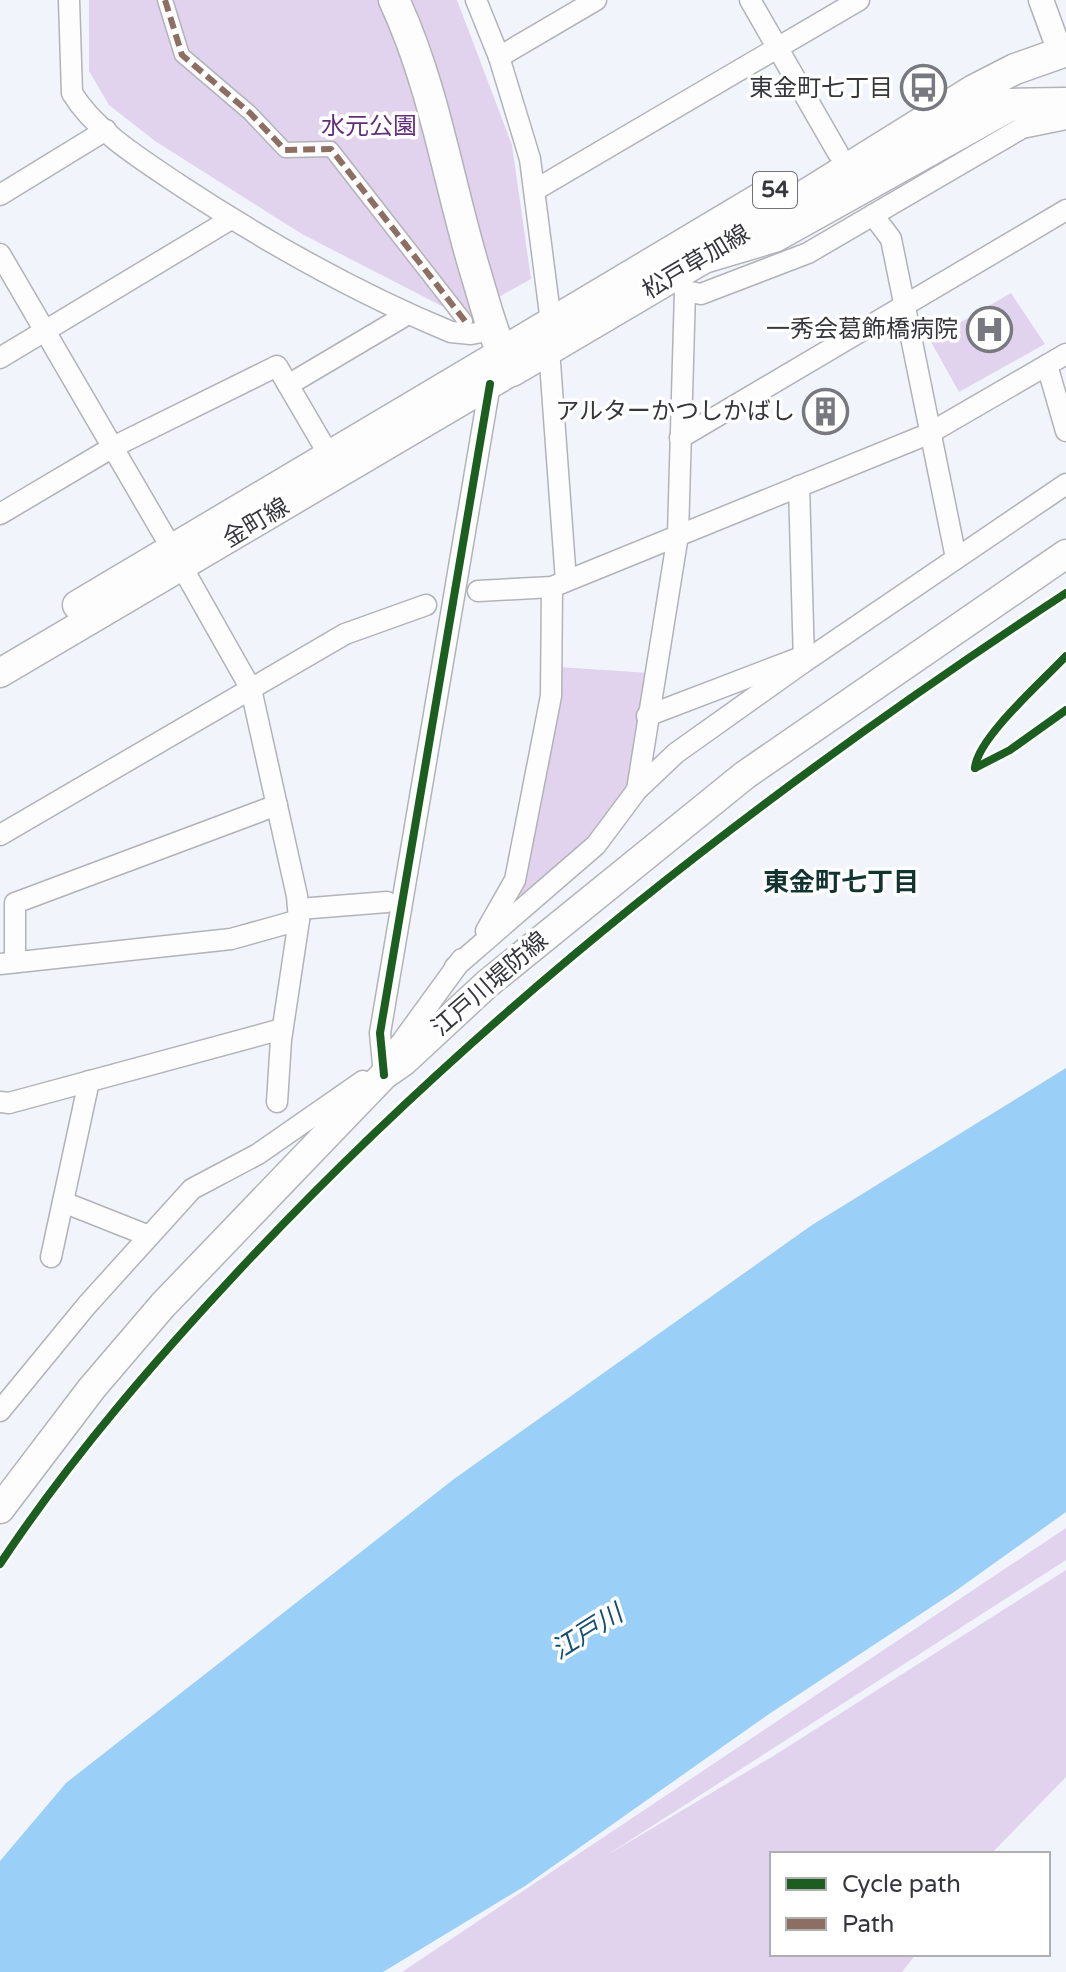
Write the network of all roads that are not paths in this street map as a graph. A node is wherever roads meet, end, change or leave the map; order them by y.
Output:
1 (69, 0) edge
2 (165, 0) edge
3 (394, 0) edge
4 (476, 0) edge
5 (596, 0) edge
6 (750, 0) edge
7 (859, 0) edge
8 (1041, 0) edge
9 (778, 48) junction
10 (1063, 51) edge
11 (499, 57) junction
12 (1066, 104) edge
13 (1066, 119) edge
14 (106, 130) junction
15 (838, 153) junction
16 (535, 190) junction
17 (0, 195) edge
18 (1066, 210) edge
19 (873, 215) junction
20 (231, 219) junction
21 (0, 254) edge
22 (707, 256) junction
23 (681, 282) junction
24 (904, 306) junction
25 (408, 314) junction
26 (44, 332) junction
27 (550, 336) junction
28 (492, 352) junction
29 (1066, 354) edge
30 (0, 358) edge
31 (1047, 365) junction
32 (288, 385) junction
33 (1066, 431) edge
34 (928, 434) junction
35 (680, 438) junction
36 (113, 447) junction
37 (329, 455) junction
38 (1066, 484) edge
39 (799, 486) junction
40 (0, 514) edge
41 (678, 535) junction
42 (1066, 554) edge
43 (177, 558) junction
44 (956, 558) junction
45 (559, 584) junction
46 (478, 591) dead end
47 (426, 605) dead end
48 (0, 650) edge
49 (804, 659) junction
50 (0, 673) edge
51 (251, 689) junction
52 (647, 716) junction
53 (637, 790) junction
54 (277, 805) junction
55 (0, 835) edge
56 (387, 902) dead end
57 (299, 915) junction
58 (8, 963) edge
59 (455, 967) junction
60 (387, 1002) junction
61 (418, 1017) junction
62 (282, 1029) junction
63 (377, 1066) junction
64 (89, 1081) junction
65 (0, 1102) edge
66 (277, 1102) dead end
67 (63, 1202) junction
68 (149, 1236) junction
69 (51, 1257) dead end
70 (2, 1404) edge
71 (0, 1509) edge

1 - 14 street
2 - 28 street
3 - 28 main road
4 - 11 street
5 - 11 street
6 - 9 street
7 - 9 street
8 - 10 street
9 - 15 street
9 - 16 street
10 - 15 main road, 松戸草加線 / 54
10 - 22 main road, 松戸草加線 / 54
11 - 16 street
12 - 22 highway
13 - 19 street
14 - 17 street
14 - 20 street
15 - 27 main road, 松戸草加線 / 54
16 - 27 street
18 - 24 street
19 - 23 street
19 - 24 street
20 - 25 street
20 - 26 street
21 - 26 street
22 - 23 main road, 松戸草加線 / 54
23 - 27 main road, 松戸草加線 / 54
23 - 35 street
24 - 34 street
24 - 35 street
25 - 28 street
25 - 32 street
26 - 30 street
26 - 36 street
27 - 28 main road, 松戸草加線 / 54
27 - 45 street
28 - 37 main road, 金町線
28 - 43 main road, 金町線
28 - 60 street
29 - 31 street
31 - 33 street
31 - 34 street
32 - 36 street
32 - 37 street
34 - 39 street
34 - 44 street
35 - 41 street
36 - 40 street
36 - 43 street
37 - 43 main road, 金町線
38 - 44 street
39 - 41 street
39 - 49 street
41 - 45 street
41 - 52 street
42 - 63 main road, 江戸川堤防線
43 - 48 main road, 金町線
43 - 50 main road, 金町線
43 - 51 street
44 - 49 street
45 - 46 street
45 - 59 street
47 - 51 street
49 - 52 street
49 - 53 street
51 - 54 street
51 - 55 street
52 - 53 street
53 - 59 street
54 - 57 street
54 - 58 street
56 - 57 street
57 - 58 street
57 - 62 street
59 - 61 street
60 - 61 street
60 - 63 street
61 - 63 street
62 - 64 street
62 - 66 street
63 - 68 street
63 - 71 main road, 江戸川堤防線
64 - 65 street
64 - 67 street
67 - 68 street
67 - 69 street
68 - 70 street

